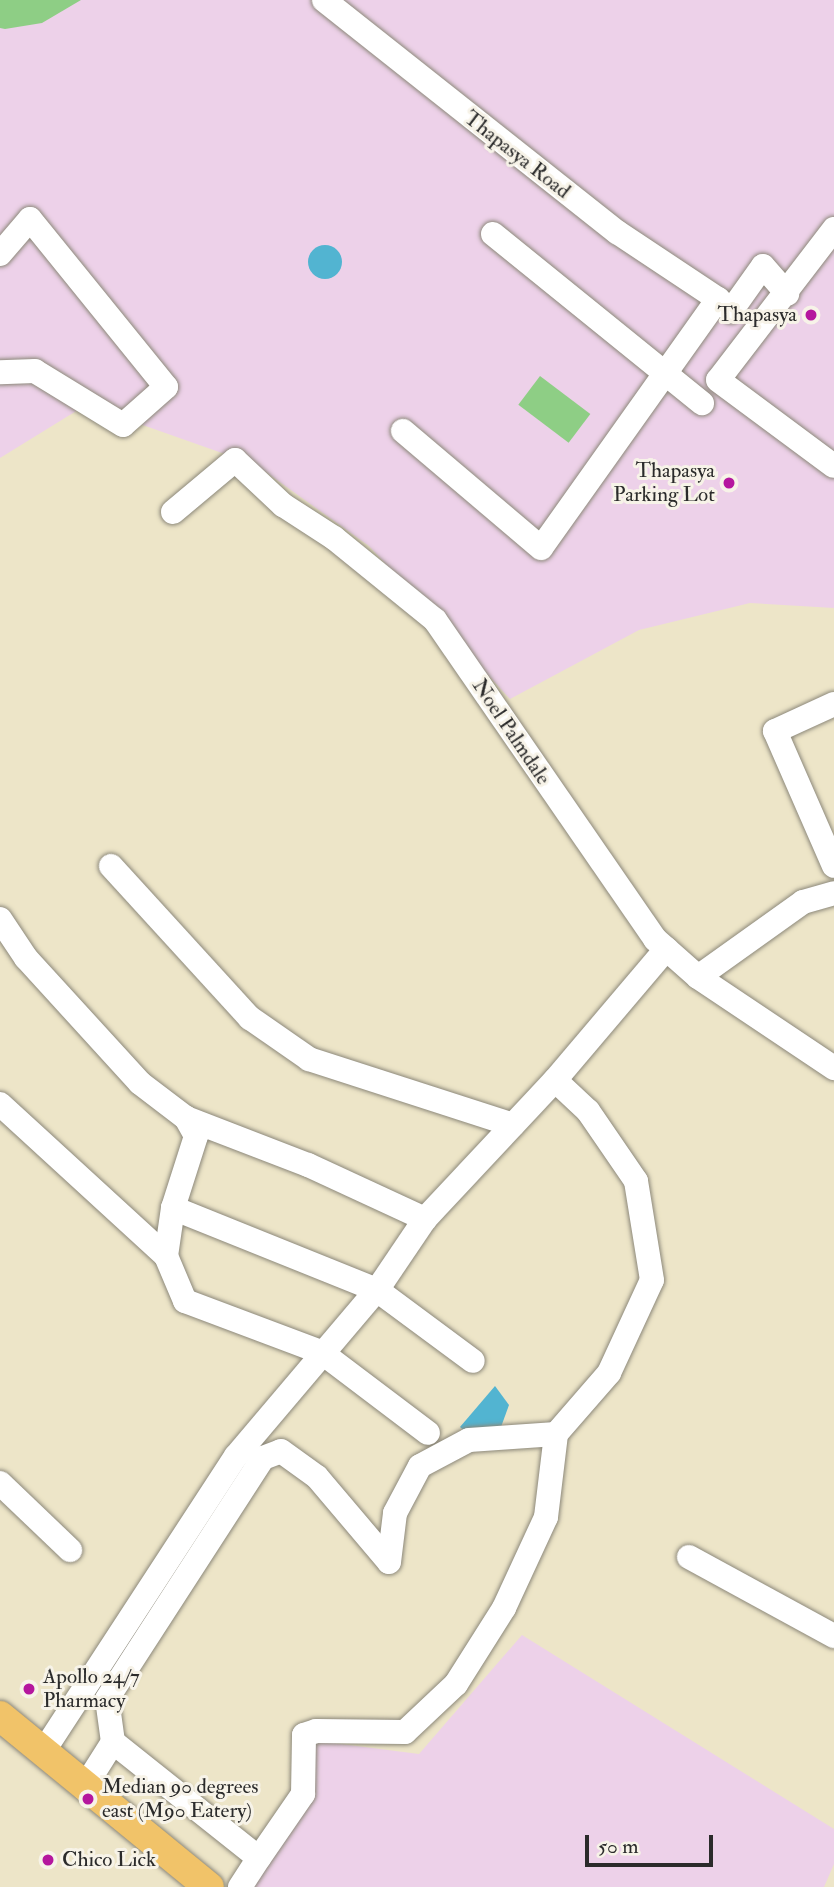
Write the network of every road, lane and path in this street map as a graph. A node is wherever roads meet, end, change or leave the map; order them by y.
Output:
1 (324, 0) edge
2 (834, 229) edge
3 (494, 234) dead end
4 (0, 254) edge
5 (787, 294) junction
6 (718, 299) junction
7 (0, 372) edge
8 (666, 372) junction
9 (702, 403) dead end
10 (403, 431) dead end
11 (834, 466) edge
12 (173, 512) dead end
13 (834, 704) edge
14 (111, 866) dead end
15 (834, 866) edge
16 (834, 893) edge
17 (0, 919) edge
18 (666, 949) junction
19 (698, 977) junction
20 (834, 1068) edge
21 (555, 1080) junction
22 (0, 1104) edge
23 (186, 1118) junction
24 (513, 1125) junction
25 (173, 1208) junction
26 (425, 1219) junction
27 (166, 1256) junction
28 (377, 1290) junction
29 (321, 1352) junction
30 (473, 1361) dead end
31 (428, 1433) dead end
32 (556, 1434) junction
33 (0, 1483) edge
34 (70, 1550) dead end
35 (688, 1557) dead end
36 (834, 1636) edge
37 (0, 1716) edge
38 (113, 1742) junction
39 (43, 1752) junction
40 (84, 1788) junction
41 (259, 1858) junction
42 (209, 1887) edge
43 (240, 1887) edge

1 - 6 street, Thapasya Road
2 - 5 street
3 - 8 street
4 - 7 street
5 - 6 street
5 - 11 street
6 - 8 street
8 - 9 street
8 - 10 street
12 - 18 street, Noel Palmdale
13 - 15 street
14 - 24 street
16 - 19 street
17 - 23 street
18 - 19 street, Noel Palmdale
18 - 21 street
19 - 20 street, Noel Palmdale
21 - 24 street
21 - 32 street
22 - 27 street
23 - 25 street
23 - 26 street
24 - 26 street
25 - 27 street
25 - 28 street
26 - 28 street
27 - 29 street
28 - 29 street
28 - 30 street
29 - 31 street
29 - 39 street
32 - 38 street
32 - 41 street
33 - 34 street
35 - 36 street
37 - 39 main road
38 - 40 street
38 - 41 street
39 - 40 main road
40 - 42 main road
41 - 43 street

